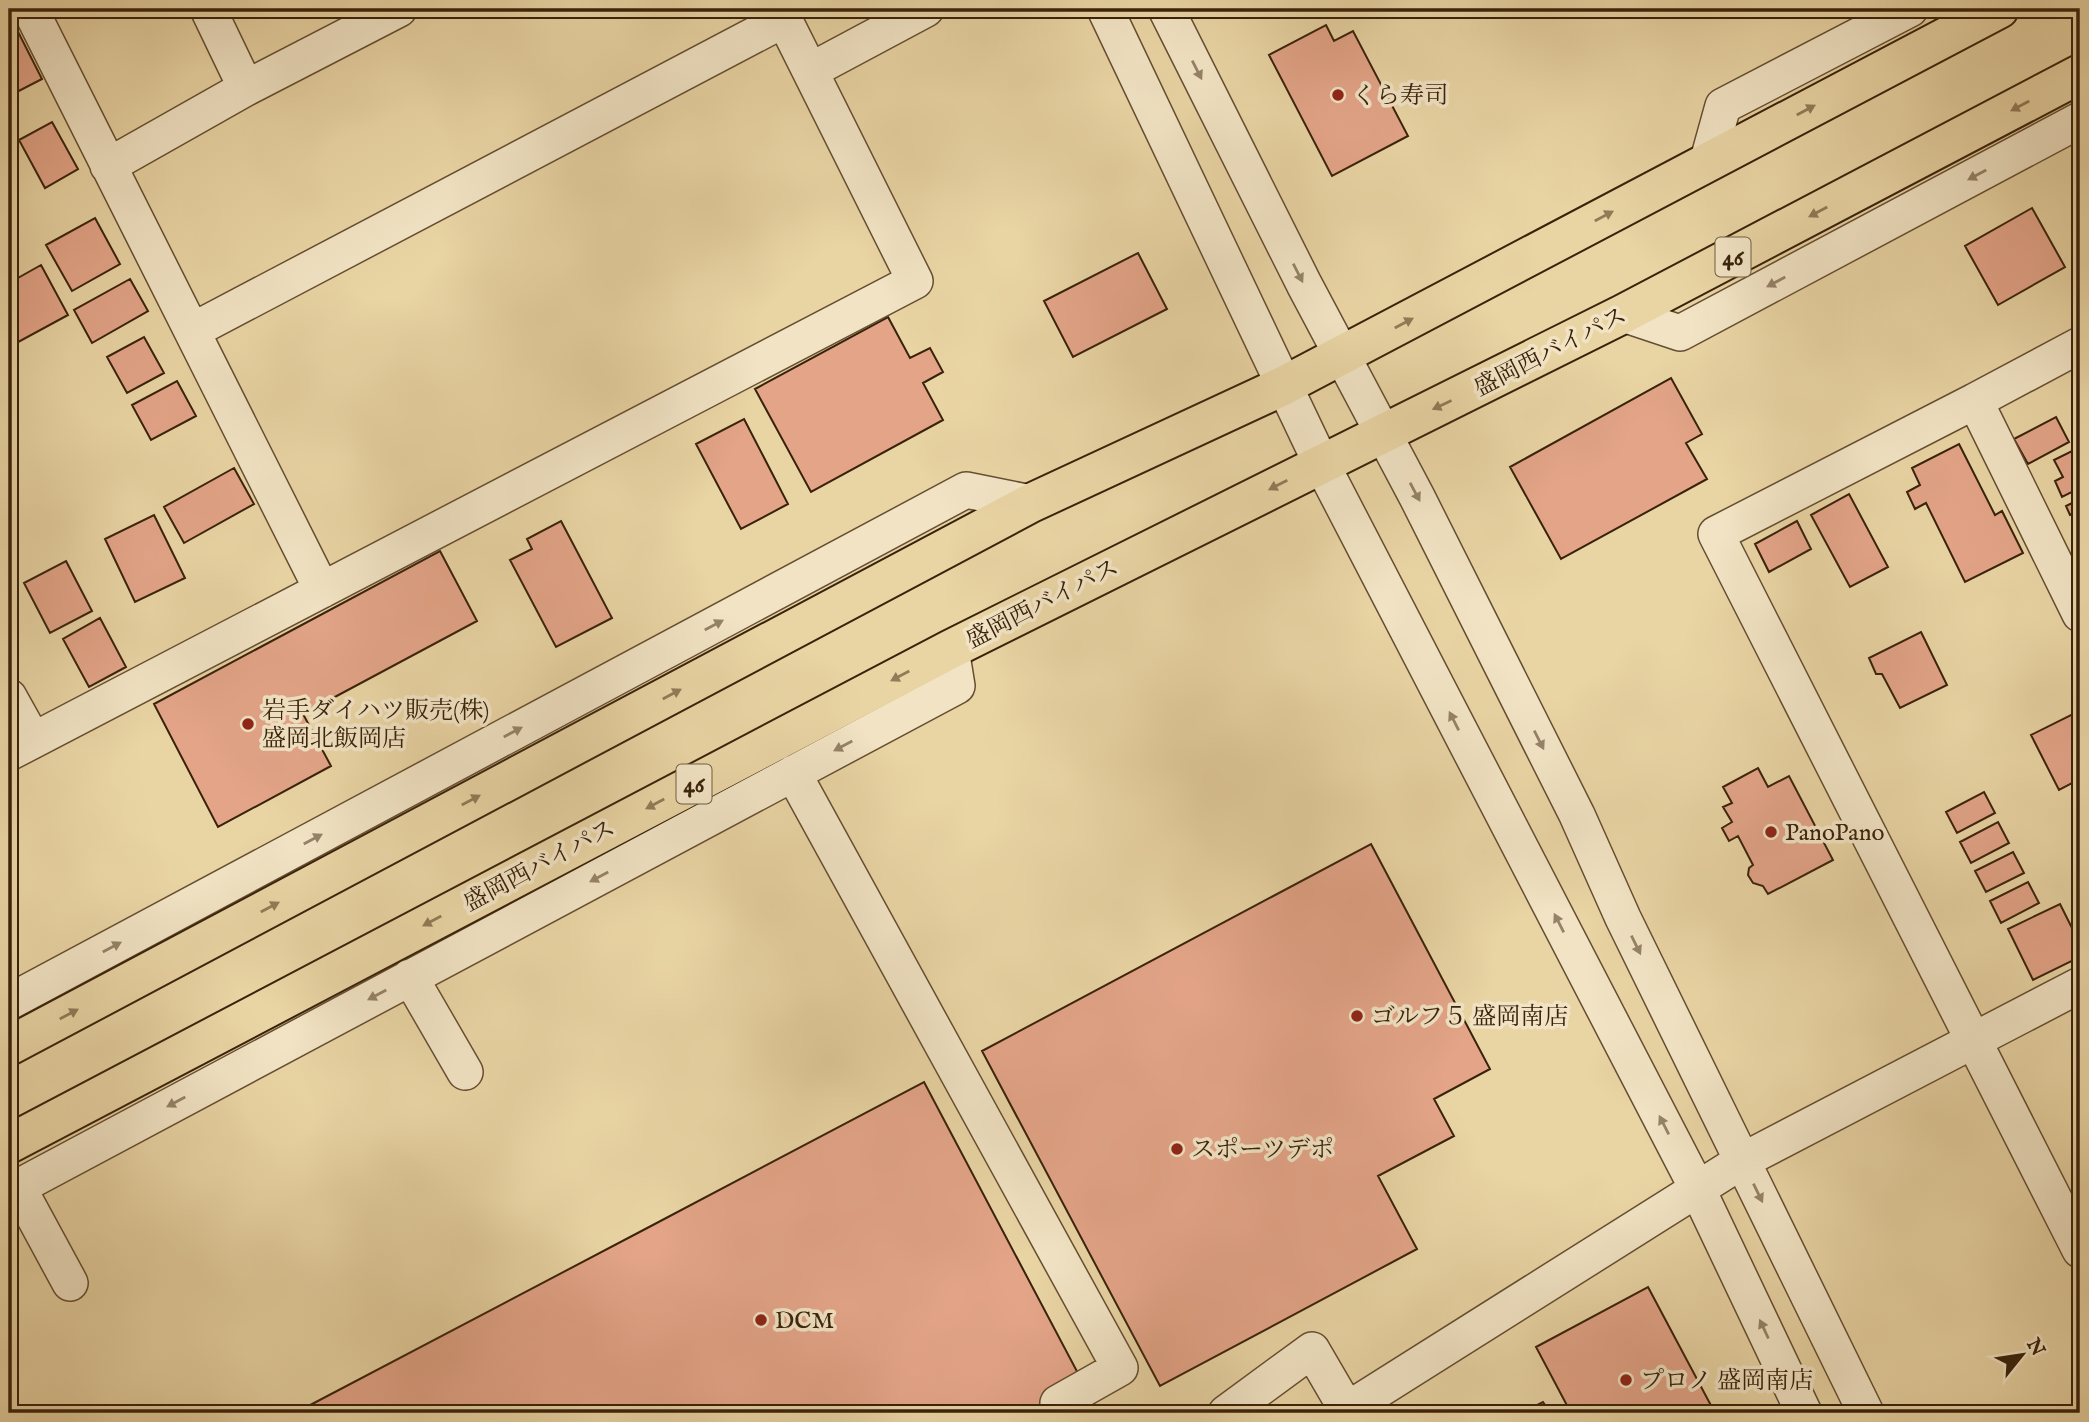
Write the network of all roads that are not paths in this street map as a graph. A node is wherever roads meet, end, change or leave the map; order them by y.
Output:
1 (30, 9) edge
2 (208, 9) edge
3 (399, 9) edge
4 (926, 9) edge
5 (1105, 9) edge
6 (1166, 9) edge
7 (1910, 9) edge
8 (1999, 9) edge
9 (782, 14) edge
10 (810, 71) junction
11 (2080, 74) edge
12 (246, 88) junction
13 (2080, 120) edge
14 (1708, 160) junction
15 (108, 166) junction
16 (1623, 314) junction
17 (191, 331) junction
18 (2080, 345) edge
19 (1343, 354) junction
20 (1283, 386) junction
21 (1975, 401) junction
22 (1383, 432) junction
23 (1321, 463) junction
24 (1031, 503) junction
25 (322, 590) junction
26 (2080, 614) edge
27 (951, 649) junction
28 (9, 696) edge
29 (21, 746) edge
30 (793, 773) junction
31 (411, 977) junction
32 (2080, 985) edge
33 (9, 1002) edge
34 (1972, 1040) junction
35 (9, 1046) edge
36 (465, 1072) dead end
37 (9, 1144) edge
38 (1742, 1161) junction
39 (13, 1189) edge
40 (1698, 1189) junction
41 (2080, 1250) edge
42 (71, 1283) dead end
43 (1058, 1403) dead end
44 (1345, 1412) edge
45 (1226, 1413) edge
46 (1804, 1413) edge
47 (1866, 1413) edge

1 - 15 street
2 - 12 street
3 - 12 street
4 - 10 street
5 - 20 street
6 -> 19 street
7 - 14 street
14 -> 8 highway
9 - 10 street
9 - 17 street
10 - 25 street
11 -> 16 highway, 盛岡西バイパス / 46
12 - 15 street
13 -> 16 street
19 -> 14 highway
15 - 17 street
16 -> 22 highway, 盛岡西バイパス / 46
17 - 25 street
18 - 21 street
19 - 20 highway
19 - 22 street
20 - 23 street
20 - 24 highway
21 - 26 street
21 - 34 street
22 - 23 highway, 盛岡西バイパス / 46
22 -> 38 street
23 -> 27 highway, 盛岡西バイパス / 46
40 -> 23 street
33 -> 24 street
35 -> 24 highway
25 - 29 street
27 -> 30 street
27 -> 37 highway, 盛岡西バイパス / 46
28 - 29 street
30 -> 31 street
30 - 43 street
31 - 36 street
31 -> 39 street
32 - 34 street
34 - 38 street
34 - 41 street
38 - 40 street
38 -> 47 street
39 - 42 street
40 - 44 street
46 -> 40 street
44 - 45 street

